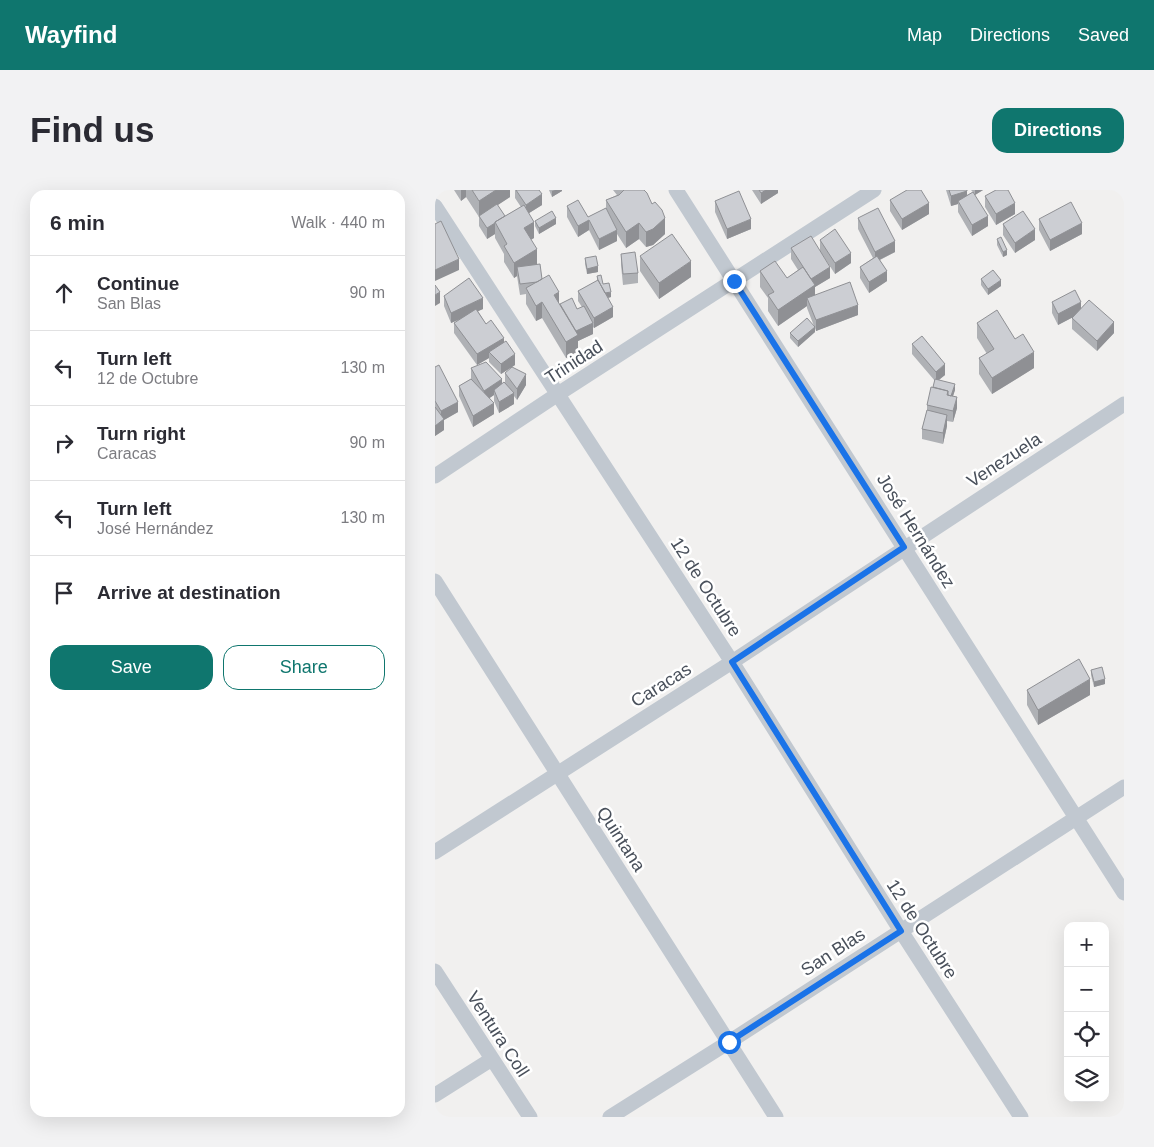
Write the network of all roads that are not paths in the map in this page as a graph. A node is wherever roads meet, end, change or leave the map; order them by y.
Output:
1 (676, 190) edge
2 (874, 190) edge
3 (435, 206) edge
4 (734, 281) junction
5 (558, 394) junction
6 (1124, 404) edge
7 (435, 476) edge
8 (904, 547) junction
9 (435, 581) edge
10 (732, 662) junction
11 (557, 774) junction
12 (1124, 786) edge
13 (1075, 817) junction
14 (435, 852) edge
15 (1124, 894) edge
16 (901, 931) junction
17 (435, 971) edge
18 (729, 1042) junction
19 (492, 1059) junction
20 (435, 1095) edge
21 (529, 1117) edge
22 (610, 1117) edge
23 (776, 1117) edge
24 (1021, 1117) edge

1 - 4 street, José Hernández
2 - 4 street, Trinidad
3 - 5 street, 12 de Octubre
4 - 5 street, Trinidad
4 - 8 street, José Hernández
5 - 7 street, Trinidad
5 - 10 street, 12 de Octubre
6 - 8 street, Venezuela
8 - 10 street, Caracas
8 - 13 street, José Hernández
9 - 11 street, Quintana
10 - 11 street, Caracas
10 - 16 street, 12 de Octubre
11 - 14 street, Caracas
11 - 18 street, Quintana
12 - 13 street, San Blas
13 - 15 street, José Hernández
13 - 16 street, San Blas
16 - 18 street, San Blas
16 - 24 street, 12 de Octubre
17 - 19 street, Ventura Coll
18 - 22 street, San Blas
18 - 23 street, Quintana
19 - 20 street
19 - 21 street, Ventura Coll

